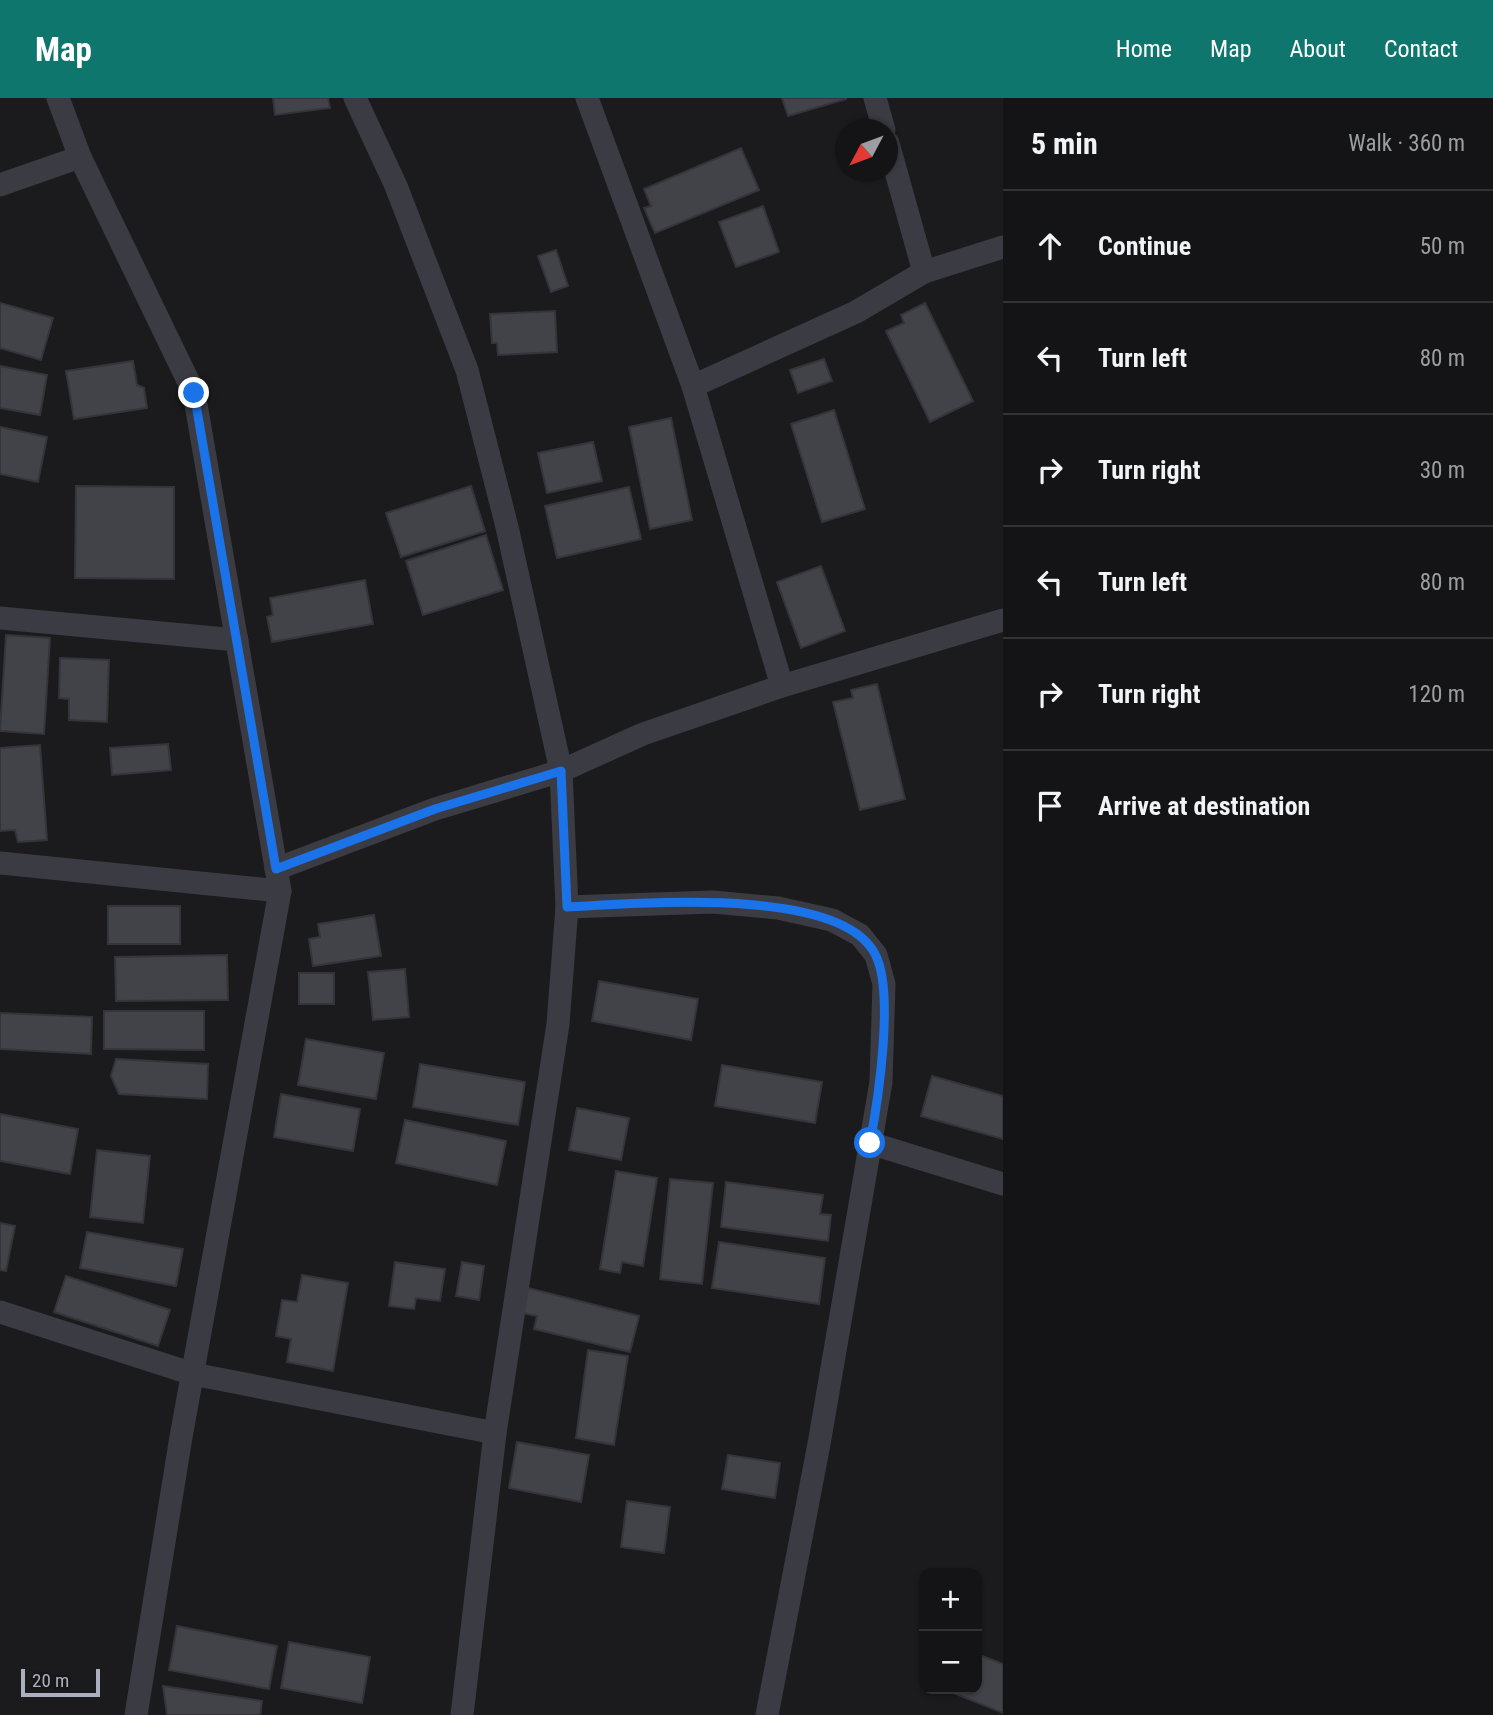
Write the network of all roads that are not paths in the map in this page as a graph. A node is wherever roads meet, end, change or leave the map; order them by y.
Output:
1 (58, 98) edge
2 (355, 98) edge
3 (587, 98) edge
4 (875, 98) edge
5 (881, 119) edge
6 (80, 157) junction
7 (898, 182) edge
8 (0, 185) edge
9 (1003, 247) edge
10 (923, 272) junction
11 (693, 386) junction
12 (0, 618) edge
13 (1003, 620) edge
14 (237, 640) junction
15 (782, 686) junction
16 (561, 771) junction
17 (0, 863) edge
18 (278, 880) junction
19 (567, 907) junction
20 (870, 1143) junction
21 (1003, 1184) edge
22 (0, 1312) edge
23 (193, 1374) junction
24 (495, 1433) junction
25 (135, 1715) edge
26 (462, 1715) edge
27 (767, 1715) edge

1 - 6 street
2 - 16 street
3 - 11 street
4 - 5 street
6 - 8 street
6 - 14 street
7 - 10 street
9 - 10 street
10 - 11 street
11 - 15 street
12 - 14 street
13 - 15 street
14 - 18 street
15 - 16 street
16 - 18 street
16 - 19 street
17 - 18 street
18 - 23 street
19 - 20 street
19 - 24 street
20 - 21 street
20 - 27 street
22 - 23 street
23 - 24 street
23 - 25 street
24 - 26 street

